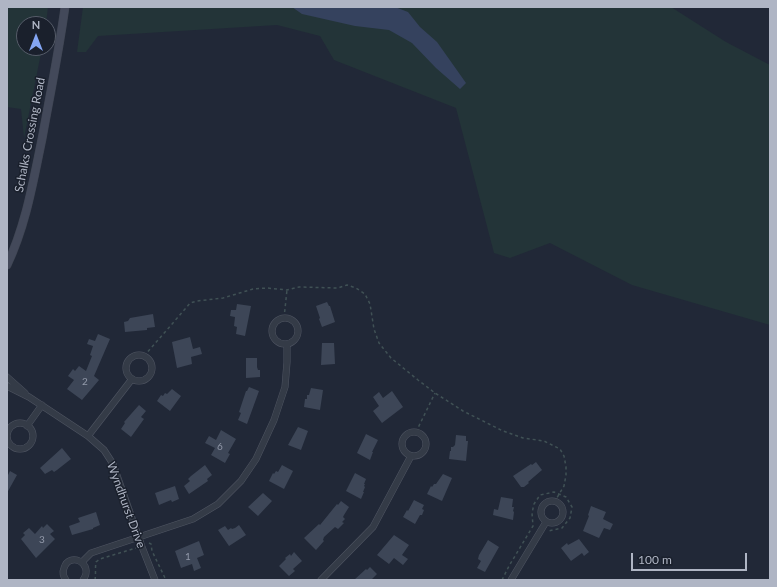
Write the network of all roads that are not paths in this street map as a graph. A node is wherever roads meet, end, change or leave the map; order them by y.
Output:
1 (65, 7) edge
2 (7, 265) edge
3 (287, 344) junction
4 (7, 377) edge
5 (132, 379) junction
6 (7, 386) edge
7 (29, 397) junction
8 (42, 406) junction
9 (27, 426) junction
10 (88, 436) junction
11 (411, 456) junction
12 (546, 522) junction
13 (139, 538) junction
14 (82, 562) junction
15 (66, 580) edge
16 (83, 580) edge
17 (155, 580) edge
18 (320, 580) edge
19 (511, 580) edge

1 - 2 street, Schalks Crossing Road
3 - 3 street
3 - 13 street
4 - 7 street, Wyndhurst Drive
5 - 5 street
5 - 10 street
6 - 7 street, Wyndhurst Drive
7 - 8 street, Wyndhurst Drive
8 - 9 street
8 - 10 street, Wyndhurst Drive
9 - 9 street
10 - 13 street, Wyndhurst Drive
11 - 11 street
11 - 18 street
12 - 12 street
12 - 19 street
13 - 14 street
13 - 17 street, Wyndhurst Drive
14 - 15 street
14 - 16 street

